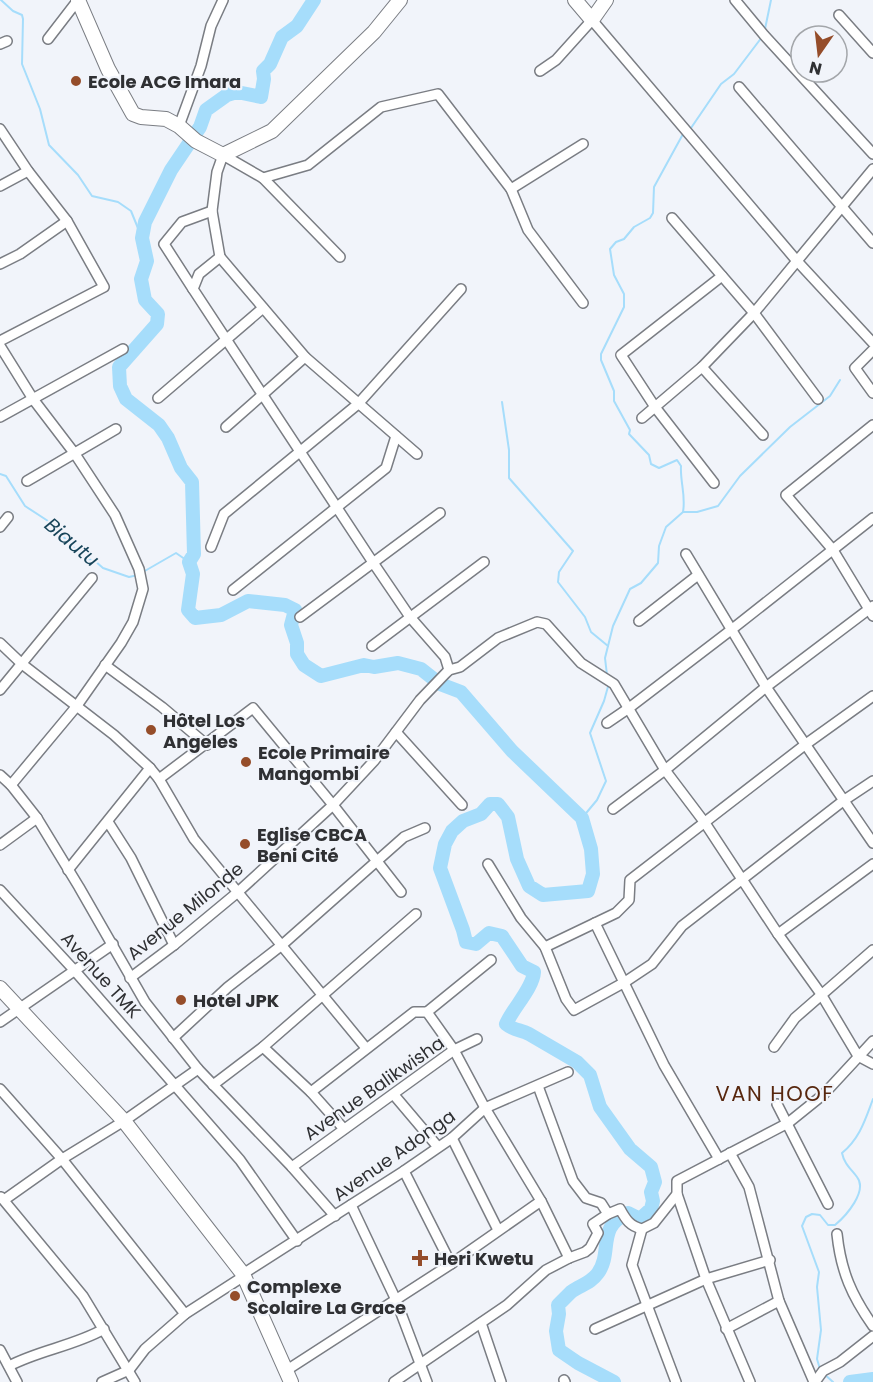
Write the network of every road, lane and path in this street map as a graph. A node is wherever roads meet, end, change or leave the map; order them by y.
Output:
1 (78, 0) edge
2 (223, 0) edge
3 (400, 0) edge
4 (575, 0) edge
5 (606, 0) edge
6 (735, 0) edge
7 (839, 15) dead end
8 (592, 20) junction
9 (48, 39) dead end
10 (873, 53) edge
11 (540, 71) dead end
12 (739, 87) dead end
13 (0, 129) edge
14 (187, 134) junction
15 (583, 144) dead end
16 (873, 154) edge
17 (223, 155) junction
18 (873, 168) edge
19 (28, 171) junction
20 (263, 178) junction
21 (0, 186) edge
22 (511, 189) junction
23 (842, 207) junction
24 (212, 211) junction
25 (672, 218) dead end
26 (67, 222) junction
27 (873, 243) edge
28 (340, 256) dead end
29 (220, 257) junction
30 (797, 261) junction
31 (0, 264) edge
32 (722, 276) junction
33 (193, 289) junction
34 (462, 289) dead end
35 (583, 303) dead end
36 (263, 308) junction
37 (754, 313) junction
38 (226, 338) junction
39 (0, 341) edge
40 (873, 343) edge
41 (0, 346) edge
42 (123, 349) dead end
43 (873, 350) edge
44 (305, 357) junction
45 (702, 367) junction
46 (263, 393) junction
47 (873, 393) edge
48 (158, 398) dead end
49 (33, 399) junction
50 (818, 399) dead end
51 (358, 404) junction
52 (655, 407) junction
53 (0, 417) edge
54 (642, 418) dead end
55 (873, 424) edge
56 (226, 427) dead end
57 (116, 429) dead end
58 (763, 435) dead end
59 (396, 436) junction
60 (300, 451) junction
61 (75, 454) junction
62 (417, 454) dead end
63 (27, 481) dead end
64 (714, 483) dead end
65 (337, 508) junction
66 (441, 513) dead end
67 (8, 517) dead end
68 (873, 518) edge
69 (0, 527) edge
70 (211, 547) dead end
71 (833, 550) junction
72 (686, 554) dead end
73 (484, 562) dead end
74 (374, 564) junction
75 (698, 575) junction
76 (92, 578) dead end
77 (233, 590) dead end
78 (872, 610) edge
79 (300, 617) dead end
80 (410, 617) junction
81 (639, 621) dead end
82 (730, 630) junction
83 (0, 643) edge
84 (372, 646) dead end
85 (22, 664) junction
86 (105, 665) junction
87 (447, 673) junction
88 (766, 687) junction
89 (0, 690) edge
90 (873, 696) edge
91 (76, 707) junction
92 (629, 708) junction
93 (607, 723) dead end
94 (396, 732) junction
95 (806, 744) junction
96 (207, 745) junction
97 (150, 768) junction
98 (665, 770) junction
99 (0, 775) edge
100 (159, 779) junction
101 (873, 781) edge
102 (11, 785) junction
103 (843, 801) junction
104 (333, 805) junction
105 (462, 805) dead end
106 (613, 808) dead end
107 (37, 818) junction
108 (108, 822) junction
109 (705, 822) junction
110 (425, 828) dead end
111 (873, 843) edge
112 (0, 845) edge
113 (376, 862) junction
114 (488, 864) dead end
115 (873, 864) edge
116 (68, 870) junction
117 (742, 879) junction
118 (0, 890) edge
119 (238, 892) junction
120 (400, 892) dead end
121 (416, 914) dead end
122 (595, 923) junction
123 (778, 934) junction
124 (113, 944) junction
125 (174, 945) junction
126 (282, 945) junction
127 (546, 947) junction
128 (873, 950) edge
129 (491, 960) dead end
130 (75, 971) junction
131 (130, 978) junction
132 (625, 982) junction
133 (0, 988) edge
134 (821, 994) junction
135 (323, 995) junction
136 (20, 1009) junction
137 (427, 1012) junction
138 (0, 1022) edge
139 (172, 1038) junction
140 (477, 1039) dead end
141 (873, 1041) edge
142 (263, 1047) junction
143 (774, 1047) dead end
144 (366, 1048) junction
145 (454, 1050) junction
146 (858, 1056) junction
147 (873, 1064) edge
148 (198, 1068) junction
149 (568, 1072) dead end
150 (175, 1084) junction
151 (213, 1085) junction
152 (537, 1086) junction
153 (0, 1089) edge
154 (311, 1092) junction
155 (394, 1095) junction
156 (777, 1104) dead end
157 (485, 1108) junction
158 (124, 1121) junction
159 (788, 1123) junction
160 (345, 1129) junction
161 (452, 1138) junction
162 (438, 1147) junction
163 (730, 1153) junction
164 (719, 1159) junction
165 (62, 1160) junction
166 (292, 1167) junction
167 (404, 1171) junction
168 (677, 1194) junction
169 (2, 1198) edge
170 (541, 1202) junction
171 (828, 1204) dead end
172 (351, 1205) junction
173 (608, 1214) junction
174 (335, 1216) junction
175 (642, 1229) junction
176 (498, 1230) junction
177 (837, 1234) dead end
178 (297, 1240) junction
179 (569, 1258) junction
180 (770, 1260) junction
181 (452, 1264) junction
182 (244, 1275) junction
183 (706, 1279) junction
184 (396, 1300) junction
185 (779, 1301) junction
186 (646, 1304) junction
187 (185, 1314) junction
188 (481, 1323) junction
189 (873, 1326) edge
190 (104, 1329) junction
191 (595, 1329) dead end
192 (726, 1329) junction
193 (873, 1336) edge
194 (0, 1350) edge
195 (420, 1365) junction
196 (9, 1366) junction
197 (129, 1370) junction
198 (289, 1376) edge
199 (818, 1377) edge
200 (17, 1382) edge
201 (102, 1382) edge
202 (135, 1382) edge
203 (394, 1382) edge
204 (427, 1382) edge
205 (501, 1382) edge
206 (676, 1382) edge
207 (750, 1382) edge

1 - 9 street
1 - 14 street
2 - 14 street
3 - 17 street
4 - 8 street
5 - 8 street
6 - 16 street
7 - 10 street
8 - 11 street
8 - 30 street
12 - 23 street
13 - 19 street
14 - 17 street
15 - 22 street
17 - 20 street
17 - 24 street
18 - 23 street
19 - 21 street
19 - 26 street
20 - 22 street
20 - 28 street
22 - 35 street
23 - 27 street
23 - 30 street
24 - 29 street
24 - 33 street
25 - 32 street
26 - 31 street
26 - 39 street
29 - 33 street
29 - 36 street
30 - 37 street
30 - 40 street
32 - 37 street
32 - 52 street
33 - 38 street
34 - 51 street
36 - 38 street
36 - 44 street
37 - 45 street
37 - 50 street
38 - 46 street
38 - 48 street
41 - 49 street
42 - 49 street
43 - 47 street
44 - 46 street
44 - 51 street
45 - 52 street
45 - 58 street
46 - 56 street
46 - 60 street
49 - 53 street
49 - 61 street
51 - 59 street
51 - 60 street
52 - 54 street
52 - 64 street
55 - 71 street
57 - 61 street
59 - 62 street
59 - 65 street
60 - 65 street
60 - 70 street
61 - 63 street
61 - 86 street
65 - 74 street
65 - 77 street
66 - 74 street
67 - 69 street
68 - 71 street
71 - 78 street
71 - 82 street
72 - 75 street
73 - 80 street
74 - 79 street
74 - 80 street
75 - 81 street
75 - 82 street
76 - 85 street
78 - 88 street
80 - 84 street
80 - 87 street
82 - 88 street
82 - 92 street
83 - 85 street
85 - 89 street
85 - 91 street
86 - 91 street
86 - 96 street
87 - 92 street, Avenue Milonde
87 - 94 street, Avenue Milonde
88 - 95 street
88 - 98 street
90 - 95 street
91 - 97 street
91 - 102 street
92 - 93 street
92 - 98 street
94 - 104 street, Avenue Milonde
94 - 105 street
95 - 103 street
95 - 109 street
96 - 100 street
96 - 104 street
97 - 100 street
97 - 108 street
98 - 106 street
98 - 109 street
99 - 102 street
100 - 119 street
101 - 103 street
102 - 107 street
103 - 111 street
103 - 117 street
104 - 113 street
104 - 119 street, Avenue Milonde
107 - 112 street
107 - 116 street
108 - 116 street
108 - 125 street
109 - 117 street
109 - 122 street
110 - 113 street
113 - 120 street
113 - 126 street
114 - 127 street
115 - 123 street
116 - 124 street
117 - 123 street
117 - 132 street
118 - 130 street, Avenue TMK
119 - 125 street, Avenue Milonde
119 - 126 street
121 - 135 street
122 - 127 street
122 - 132 street
123 - 134 street
124 - 130 street, Avenue Milonde
124 - 131 street
125 - 131 street, Avenue Milonde
126 - 135 street
126 - 139 street
127 - 132 street
128 - 134 street
129 - 137 street
130 - 136 street, Avenue Milonde
130 - 150 street, Avenue TMK
131 - 139 street
132 - 164 street
133 - 136 street
134 - 143 street
134 - 146 street
135 - 142 street
135 - 144 street
136 - 138 street, Avenue Milonde
136 - 158 street
137 - 144 street
137 - 145 street
139 - 148 street
140 - 145 street, Avenue Balikwisha
141 - 146 street
142 - 151 street
142 - 154 street
144 - 154 street
145 - 155 street, Avenue Balikwisha
145 - 157 street
146 - 147 street
146 - 159 street
148 - 150 street
148 - 151 street
149 - 152 street, Avenue Adonga
150 - 158 street
150 - 178 street, Avenue TMK
151 - 166 street
152 - 157 street, Avenue Adonga
152 - 173 street
153 - 165 street
154 - 160 street
155 - 160 street, Avenue Balikwisha
155 - 162 street
156 - 159 street
157 - 161 street, Avenue Adonga
157 - 170 street
158 - 165 street
158 - 182 street
159 - 163 street
159 - 171 street
160 - 166 street, Avenue Balikwisha
161 - 162 street, Avenue Adonga
161 - 176 street
162 - 167 street, Avenue Adonga
163 - 164 street
163 - 180 street
164 - 168 street
165 - 169 street
165 - 187 street
166 - 174 street
167 - 172 street, Avenue Adonga
167 - 181 street
168 - 175 street
168 - 183 street
169 - 190 street
170 - 176 street
170 - 179 street
172 - 174 street, Avenue Adonga
172 - 184 street
173 - 175 street
173 - 179 street
174 - 178 street, Avenue Adonga
175 - 186 street
176 - 181 street
177 - 189 street
178 - 182 street, Avenue Adonga
179 - 188 street
180 - 183 street
180 - 185 street
181 - 184 street
182 - 187 street, Avenue Adonga
182 - 198 street
183 - 186 street
183 - 192 street
184 - 195 street
184 - 198 street
185 - 192 street
185 - 199 street
186 - 191 street
186 - 206 street
187 - 197 street, Avenue Adonga
188 - 195 street
188 - 205 street
190 - 196 street
190 - 197 street
192 - 207 street
193 - 199 street
194 - 196 street
195 - 203 street
195 - 204 street
196 - 200 street
197 - 201 street
197 - 202 street

